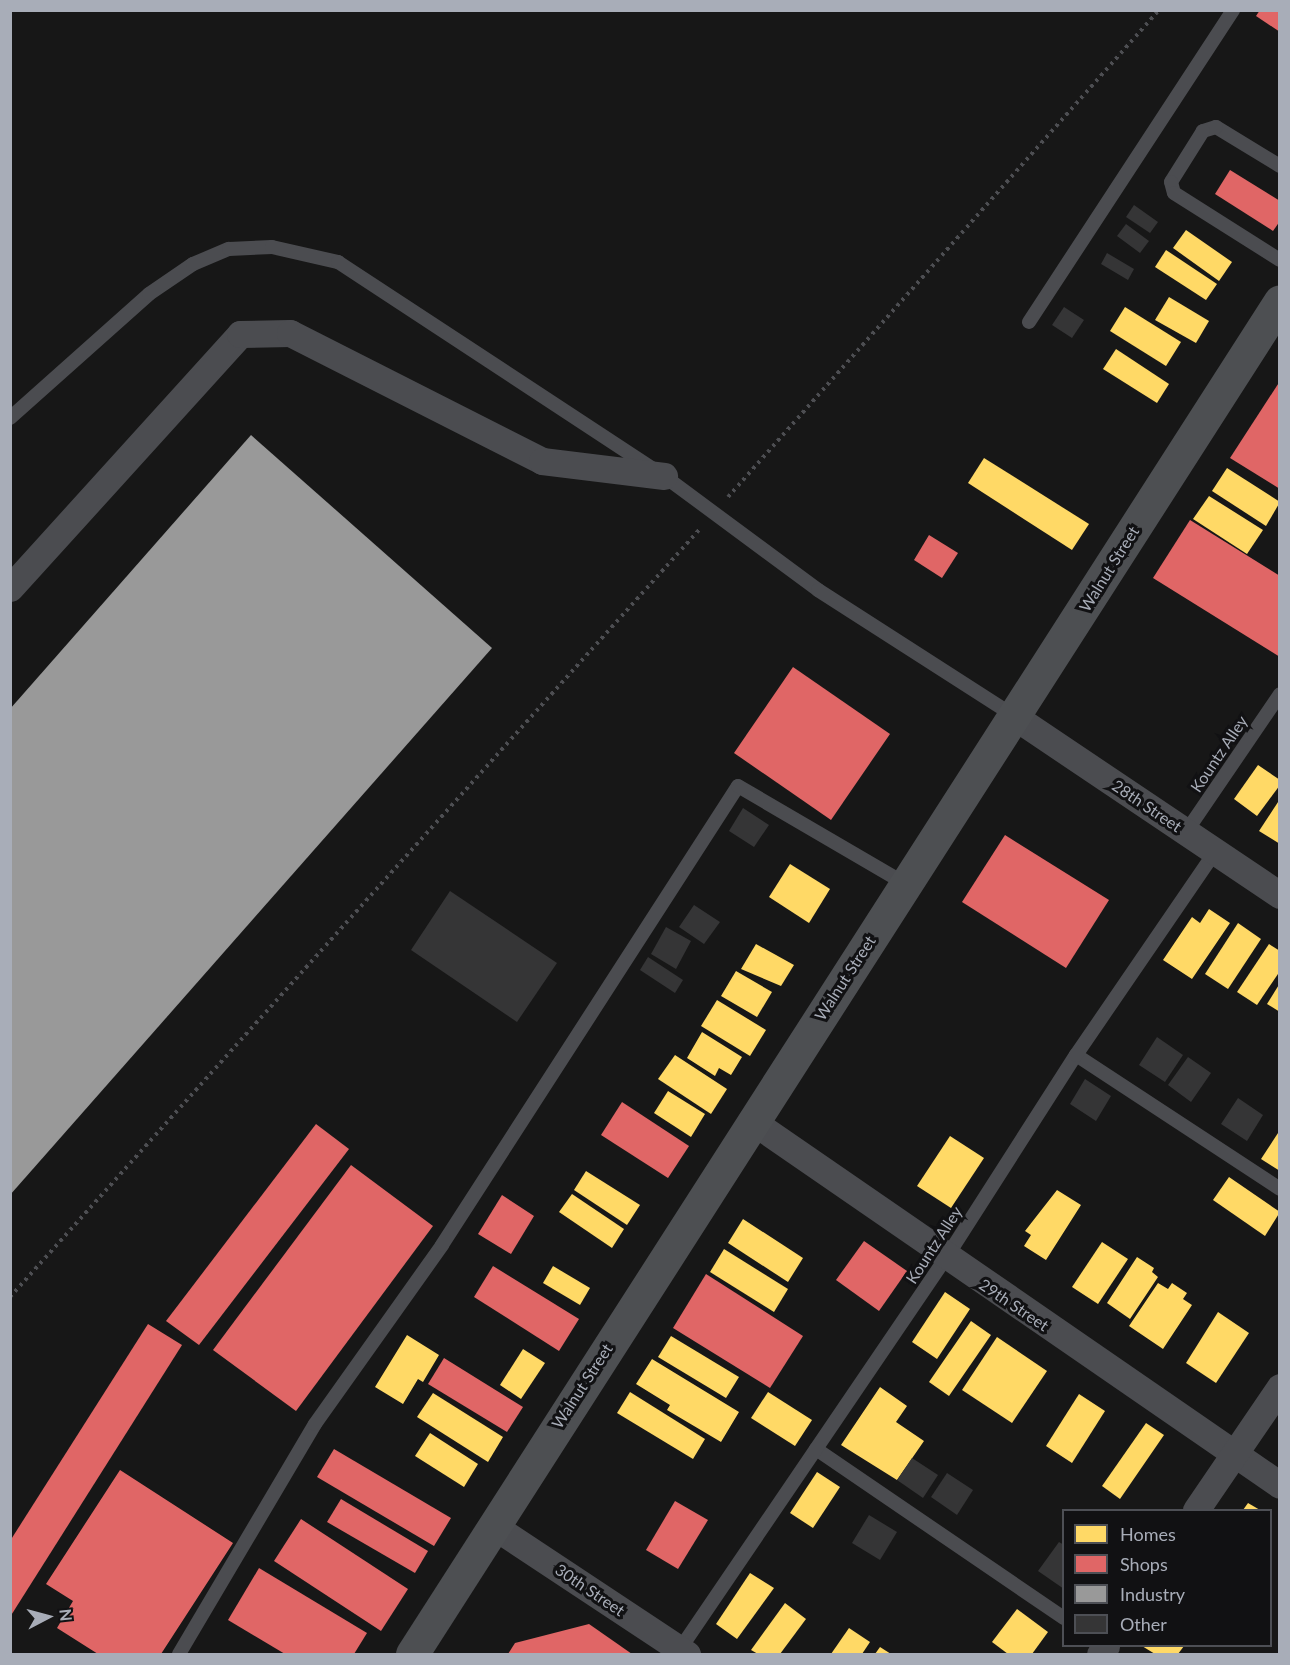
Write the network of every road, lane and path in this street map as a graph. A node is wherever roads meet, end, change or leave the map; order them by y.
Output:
1 (1159, 10) edge
2 (1233, 10) edge
3 (1280, 166) edge
4 (1280, 260) edge
5 (1277, 312) edge
6 (1029, 322) dead end
7 (10, 418) edge
8 (664, 476) junction
9 (715, 512) junction
10 (10, 588) edge
11 (1280, 694) edge
12 (1015, 717) junction
13 (1186, 832) junction
14 (1215, 852) junction
15 (906, 884) junction
16 (1280, 895) edge
17 (1076, 1055) junction
18 (752, 1121) junction
19 (1280, 1189) edge
20 (946, 1258) junction
21 (10, 1297) edge
22 (1280, 1387) edge
23 (816, 1449) junction
24 (1233, 1454) junction
25 (1280, 1485) edge
26 (1197, 1509) edge
27 (492, 1525) junction
28 (1062, 1617) edge
29 (681, 1653) edge
30 (179, 1654) edge
31 (412, 1654) edge

1 - 9 path
2 - 6 lane
3 - 4 lane
5 - 12 main road, Walnut Street
7 - 8 lane
8 - 9 lane
8 - 10 street
9 - 12 lane
9 - 21 path
11 - 13 lane, Kountz Alley
12 - 13 street, 28th Street
12 - 15 main road, Walnut Street
13 - 14 street, 28th Street
14 - 16 street, 28th Street
14 - 17 lane, Kountz Alley
15 - 18 main road, Walnut Street
15 - 30 lane
17 - 19 lane
17 - 20 lane, Kountz Alley
18 - 20 street, 29th Street
18 - 27 main road, Walnut Street
20 - 23 lane, Kountz Alley
20 - 24 street, 29th Street
22 - 24 street
23 - 28 lane
23 - 29 lane, Kountz Alley
24 - 25 street, 29th Street
24 - 26 street
27 - 29 street, 30th Street
27 - 31 main road, Walnut Street

